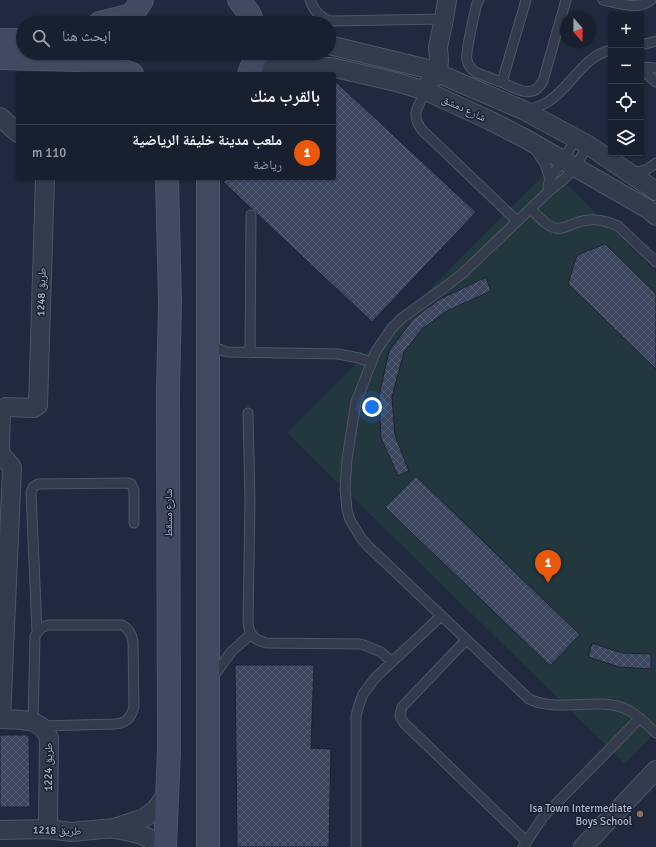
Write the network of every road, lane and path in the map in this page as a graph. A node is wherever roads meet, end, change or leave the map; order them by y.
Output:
1 (310, 0) edge
2 (447, 0) edge
3 (480, 0) edge
4 (526, 0) edge
5 (566, 0) edge
6 (603, 0) edge
7 (651, 0) edge
8 (134, 13) edge
9 (124, 16) edge
10 (320, 16) edge
11 (444, 19) junction
12 (336, 21) edge
13 (0, 27) edge
14 (16, 28) edge
15 (656, 41) edge
16 (644, 44) edge
17 (16, 45) edge
18 (336, 46) edge
19 (438, 46) junction
20 (608, 51) edge
21 (0, 55) edge
22 (16, 56) edge
23 (76, 60) edge
24 (127, 60) edge
25 (254, 60) edge
26 (413, 65) junction
27 (644, 68) edge
28 (656, 68) edge
29 (644, 71) edge
30 (126, 72) edge
31 (131, 72) edge
32 (251, 72) edge
33 (257, 72) edge
34 (438, 74) junction
35 (396, 82) junction
36 (502, 82) junction
37 (656, 82) edge
38 (426, 91) junction
39 (523, 110) junction
40 (0, 117) edge
41 (16, 131) edge
42 (526, 139) junction
43 (582, 141) junction
44 (569, 163) junction
45 (656, 163) edge
46 (630, 174) junction
47 (550, 179) junction
48 (45, 180) edge
49 (168, 180) edge
50 (208, 180) edge
51 (656, 191) edge
52 (548, 192) junction
53 (530, 209) junction
54 (251, 215) dead end
55 (656, 216) edge
56 (517, 221) junction
57 (656, 262) edge
58 (208, 340) junction
59 (250, 353) junction
60 (370, 362) junction
61 (2, 401) edge
62 (248, 413) dead end
63 (5, 507) edge
64 (134, 523) dead end
65 (441, 616) junction
66 (37, 631) junction
67 (251, 634) junction
68 (466, 640) junction
69 (392, 662) junction
70 (208, 686) junction
71 (640, 718) junction
72 (1, 719) edge
73 (37, 724) junction
74 (656, 732) edge
75 (656, 770) edge
76 (166, 795) junction
77 (114, 828) junction
78 (48, 829) junction
79 (0, 830) edge
80 (71, 840) edge
81 (525, 844) edge
82 (160, 847) edge
83 (165, 847) edge
84 (208, 847) edge
85 (356, 847) edge
86 (583, 847) edge

1 - 10 lane
2 - 11 street
3 - 36 lane
4 - 36 lane
5 - 36 lane
6 - 7 lane
8 - 9 street
11 - 12 lane
11 - 19 street
13 - 14 street
15 - 16 lane
17 - 21 street
18 - 26 street, شارع دمشق
19 - 26 street
19 - 34 street
20 - 39 lane
21 - 22 street
23 - 30 street
24 - 31 street
25 - 32 street
26 - 34 street, شارع دمشق
27 - 28 lane
29 - 37 lane
33 - 35 street, شارع دمشق
34 - 35 street
34 - 39 street, شارع دمشق
35 - 38 street, شارع دمشق
38 - 42 street, شارع دمشق
38 - 56 lane
39 - 43 street, شارع دمشق
40 - 41 street
42 - 44 street, شارع دمشق
42 - 47 lane
43 - 44 lane
43 - 44 lane
43 - 46 street, شارع دمشق
44 - 47 lane
44 - 52 lane
44 - 55 street, شارع دمشق
45 - 46 lane
46 - 51 street, شارع دمشق
47 - 52 lane
48 - 61 street, طريق 1248
49 - 76 street, شارع مسقط
50 - 58 street
52 - 53 lane
53 - 56 lane
53 - 57 lane
54 - 59 lane
56 - 60 lane
58 - 59 lane
58 - 70 street
59 - 60 lane
60 - 65 lane
61 - 63 street
62 - 67 lane
63 - 72 street
64 - 66 lane
65 - 68 lane
65 - 69 lane
66 - 73 lane
66 - 73 lane
67 - 69 lane
67 - 70 lane
68 - 71 lane
68 - 81 lane
69 - 85 lane
70 - 84 street
71 - 74 lane
71 - 81 lane
72 - 73 street
73 - 78 street, طريق 1224
75 - 86 street
76 - 77 street, طريق 1218
76 - 83 street, شارع مسقط
77 - 80 street, طريق 1218
77 - 82 street, طريق 1218
78 - 79 street, طريق 1218
78 - 80 street, طريق 1218

